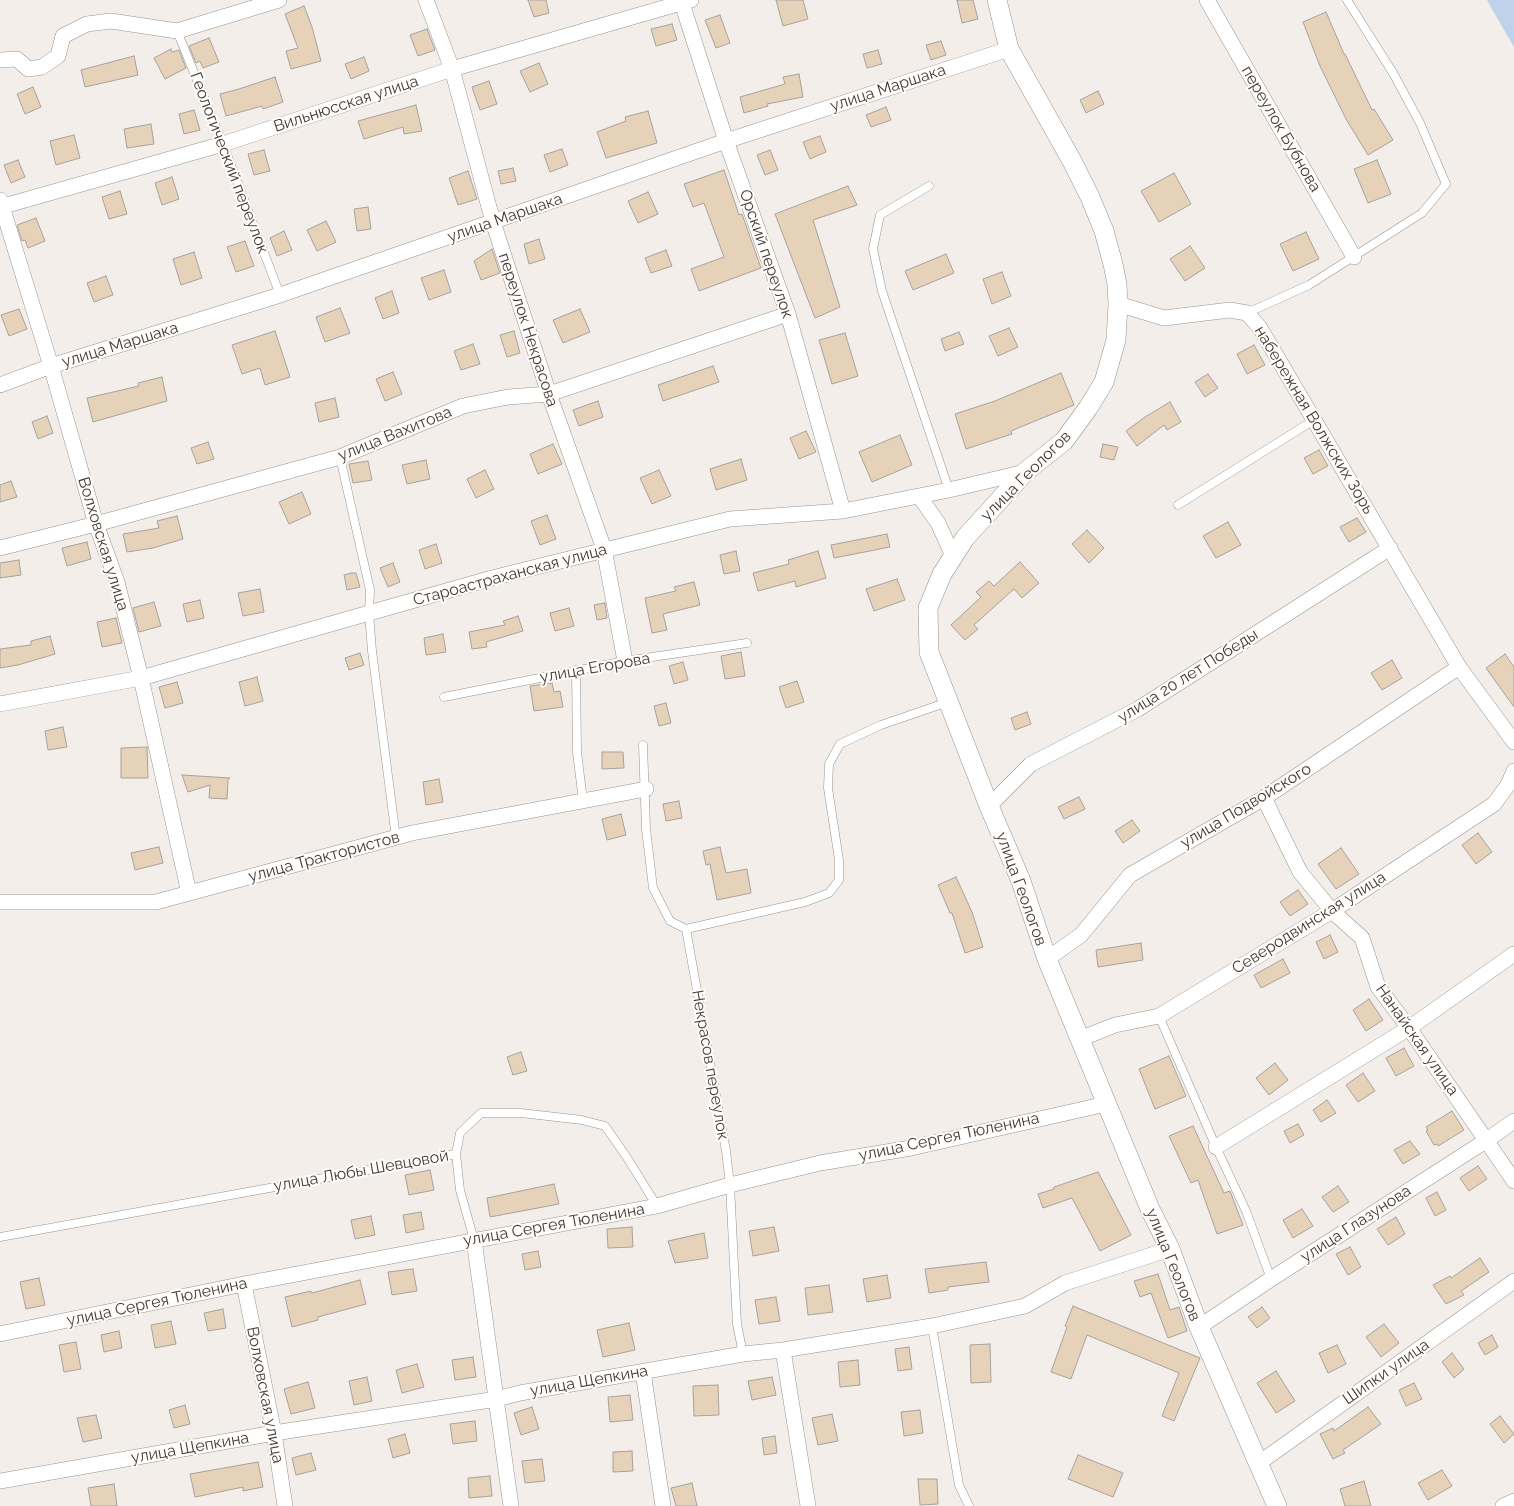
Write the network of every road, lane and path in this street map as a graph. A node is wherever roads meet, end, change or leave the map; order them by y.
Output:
1 (279, 0) edge
2 (426, 0) edge
3 (997, 0) edge
4 (1207, 0) edge
5 (1347, 0) edge
6 (685, 1) edge
7 (177, 31) junction
8 (1009, 49) junction
9 (0, 60) edge
10 (452, 69) junction
11 (726, 141) junction
12 (222, 144) junction
13 (929, 186) dead end
14 (1, 204) edge
15 (493, 222) junction
16 (1354, 257) junction
17 (280, 295) junction
18 (1118, 304) junction
19 (1247, 313) junction
20 (788, 314) junction
21 (51, 366) junction
22 (0, 385) edge
23 (549, 394) junction
24 (1314, 420) junction
25 (340, 457) junction
26 (1026, 472) junction
27 (949, 490) junction
28 (919, 496) junction
29 (1178, 505) dead end
30 (843, 511) junction
31 (96, 524) junction
32 (0, 548) edge
33 (1390, 548) junction
34 (604, 549) junction
35 (953, 556) junction
36 (369, 613) junction
37 (747, 643) dead end
38 (625, 661) junction
39 (1459, 666) junction
40 (576, 670) junction
41 (140, 678) junction
42 (444, 697) dead end
43 (948, 702) junction
44 (0, 704) edge
45 (1514, 742) edge
46 (643, 745) dead end
47 (1514, 771) edge
48 (646, 789) junction
49 (1264, 798) junction
50 (583, 801) junction
51 (989, 806) junction
52 (396, 838) junction
53 (189, 893) junction
54 (0, 902) edge
55 (1332, 911) junction
56 (686, 929) junction
57 (1514, 954) edge
58 (1047, 959) junction
59 (1159, 1016) junction
60 (1409, 1028) junction
61 (1080, 1039) junction
62 (1106, 1104) junction
63 (1514, 1121) edge
64 (1487, 1140) junction
65 (1216, 1147) junction
66 (456, 1154) junction
67 (1514, 1180) edge
68 (730, 1185) junction
69 (657, 1206) junction
70 (0, 1237) edge
71 (474, 1240) junction
72 (1170, 1250) junction
73 (1271, 1278) junction
74 (1514, 1281) edge
75 (244, 1284) junction
76 (932, 1326) junction
77 (1199, 1328) junction
78 (0, 1334) edge
79 (783, 1350) junction
80 (743, 1354) junction
81 (643, 1372) junction
82 (497, 1399) junction
83 (274, 1433) junction
84 (1259, 1463) junction
85 (0, 1481) edge
86 (1514, 1501) edge
87 (284, 1506) edge
88 (511, 1506) edge
89 (662, 1506) edge
90 (808, 1506) edge
91 (969, 1506) edge
92 (1277, 1506) edge
93 (1504, 1506) edge

1 - 7 street
2 - 10 street, переулок Некрасова
3 - 8 street
4 - 16 street, переулок Бубнова
5 - 16 lane
6 - 10 street, Вильнюсская улица
6 - 11 street, Орский переулок
7 - 9 street
7 - 12 lane, Геологический переулок
8 - 11 street, улица Маршака
8 - 18 street
10 - 12 street, Вильнюсская улица
10 - 15 street, переулок Некрасова
11 - 15 street, улица Маршака
11 - 20 street, Орский переулок
12 - 14 street, Вильнюсская улица
12 - 17 lane, Геологический переулок
13 - 27 lane
14 - 21 street, Волховская улица
15 - 17 street, улица Маршака
15 - 23 street, переулок Некрасова
16 - 19 lane
17 - 21 street, улица Маршака
18 - 19 street, набережная Волжских Зорь
18 - 26 street, улица Геологов
19 - 24 street, набережная Волжских Зорь
20 - 23 street, улица Вахитова
20 - 30 street, Орский переулок
21 - 22 street, улица Маршака
21 - 31 street, Волховская улица
23 - 25 street, улица Вахитова
23 - 34 street, переулок Некрасова
24 - 29 lane
24 - 33 street, набережная Волжских Зорь
25 - 31 street, улица Вахитова
25 - 36 lane
26 - 27 street, Староастраханская улица
26 - 35 street, улица Геологов
27 - 28 street, Староастраханская улица
28 - 30 street, Староастраханская улица
28 - 35 street
30 - 34 street, Староастраханская улица
31 - 32 street, улица Вахитова
31 - 41 street, Волховская улица
33 - 39 street, набережная Волжских Зорь
33 - 51 street, улица 20 лет Победы
34 - 36 street, Староастраханская улица
34 - 38 street, переулок Некрасова
35 - 43 street, улица Геологов
36 - 41 street, Староастраханская улица
36 - 52 lane
37 - 38 lane, улица Егорова
38 - 40 lane, улица Егорова
39 - 45 street, набережная Волжских Зорь
39 - 49 street, улица Подвойского
40 - 42 lane, улица Егорова
40 - 50 lane
41 - 44 street, Староастраханская улица
41 - 53 street, Волховская улица
43 - 51 street, улица Геологов
43 - 56 lane
46 - 48 lane
47 - 55 street, Северодвинская улица
48 - 50 street, улица Трактористов
48 - 56 lane
49 - 55 street, Нанайская улица
49 - 58 street, улица Подвойского
50 - 52 street, улица Трактористов
51 - 58 street, улица Геологов
52 - 53 street, улица Трактористов
53 - 54 street, улица Трактористов
55 - 59 street, Северодвинская улица
55 - 60 street, Нанайская улица
56 - 68 lane, Некрасов переулок
57 - 60 street
58 - 61 street, улица Геологов
59 - 61 street, Северодвинская улица
59 - 65 lane
60 - 64 street, Нанайская улица
60 - 65 street
61 - 62 street, улица Геологов
62 - 68 street, улица Сергея Тюленина
62 - 72 street, улица Геологов
63 - 64 street, улица Глазунова
64 - 67 street, Нанайская улица
64 - 73 street, улица Глазунова
65 - 73 lane
66 - 69 lane, улица Любы Шевцовой
66 - 70 lane, улица Любы Шевцовой
66 - 71 lane
68 - 69 street, улица Сергея Тюленина
68 - 80 lane, Некрасов переулок
69 - 71 street, улица Сергея Тюленина
71 - 75 street, улица Сергея Тюленина
71 - 82 street
72 - 76 street, улица Щепкина
72 - 77 street, улица Геологов
73 - 77 street, улица Глазунова
74 - 84 street, Шипки улица
75 - 78 street, улица Сергея Тюленина
75 - 83 street, Волховская улица
76 - 79 street, улица Щепкина
76 - 91 lane
77 - 84 street, улица Геологов
79 - 80 street, улица Щепкина
79 - 90 street
80 - 81 street, улица Щепкина
81 - 82 street, улица Щепкина
81 - 89 street
82 - 83 street, улица Щепкина
82 - 88 street
83 - 85 street, улица Щепкина
83 - 87 street, Волховская улица
84 - 92 street, улица Геологов
86 - 93 street

